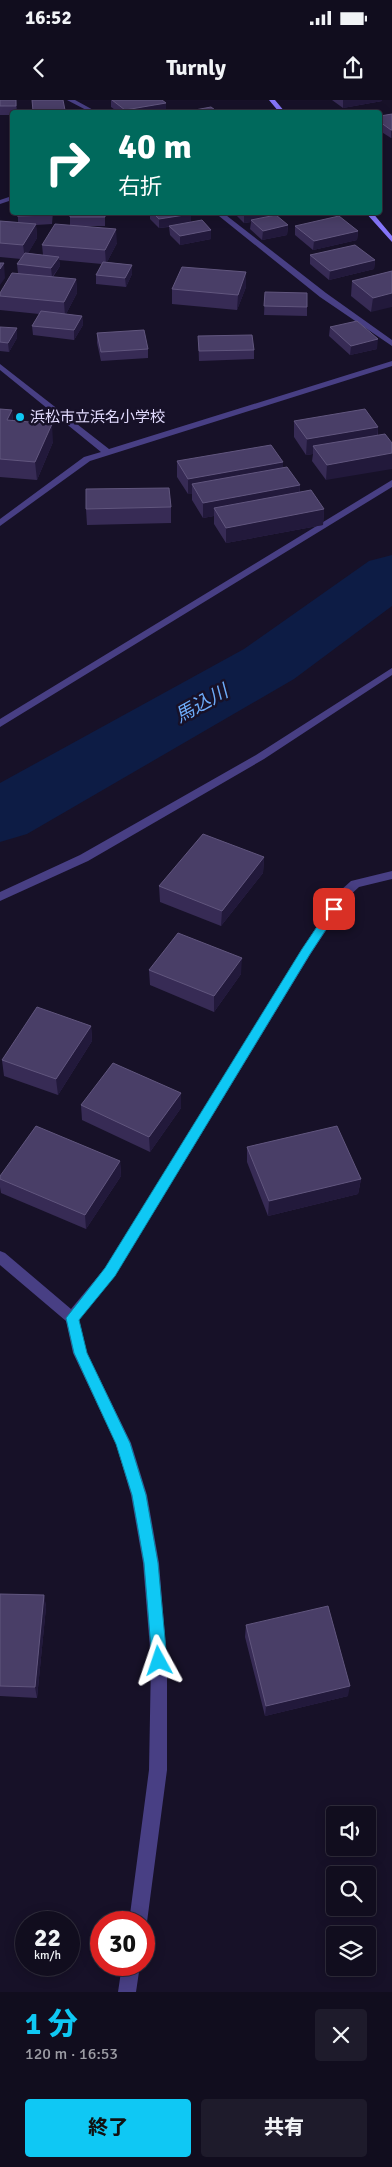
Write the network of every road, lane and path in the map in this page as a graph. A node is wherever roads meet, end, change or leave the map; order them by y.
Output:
1 (70, 100) edge
2 (272, 100) edge
3 (90, 110) edge
4 (280, 110) edge
5 (221, 215) edge
6 (371, 215) edge
7 (392, 240) edge
8 (392, 344) edge
9 (392, 363) edge
10 (0, 366) edge
11 (108, 453) junction
12 (392, 483) edge
13 (0, 523) edge
14 (392, 671) edge
15 (0, 724) edge
16 (392, 875) edge
17 (0, 897) edge
18 (0, 1257) edge
19 (72, 1318) junction
20 (139, 1911) edge
21 (129, 1976) edge
22 (127, 1992) edge

1 - 3 street
2 - 4 street
5 - 8 street
6 - 7 street
9 - 11 street
10 - 11 street
11 - 13 street
12 - 15 street
14 - 17 street
16 - 19 street
18 - 19 street
19 - 20 street
21 - 22 street

